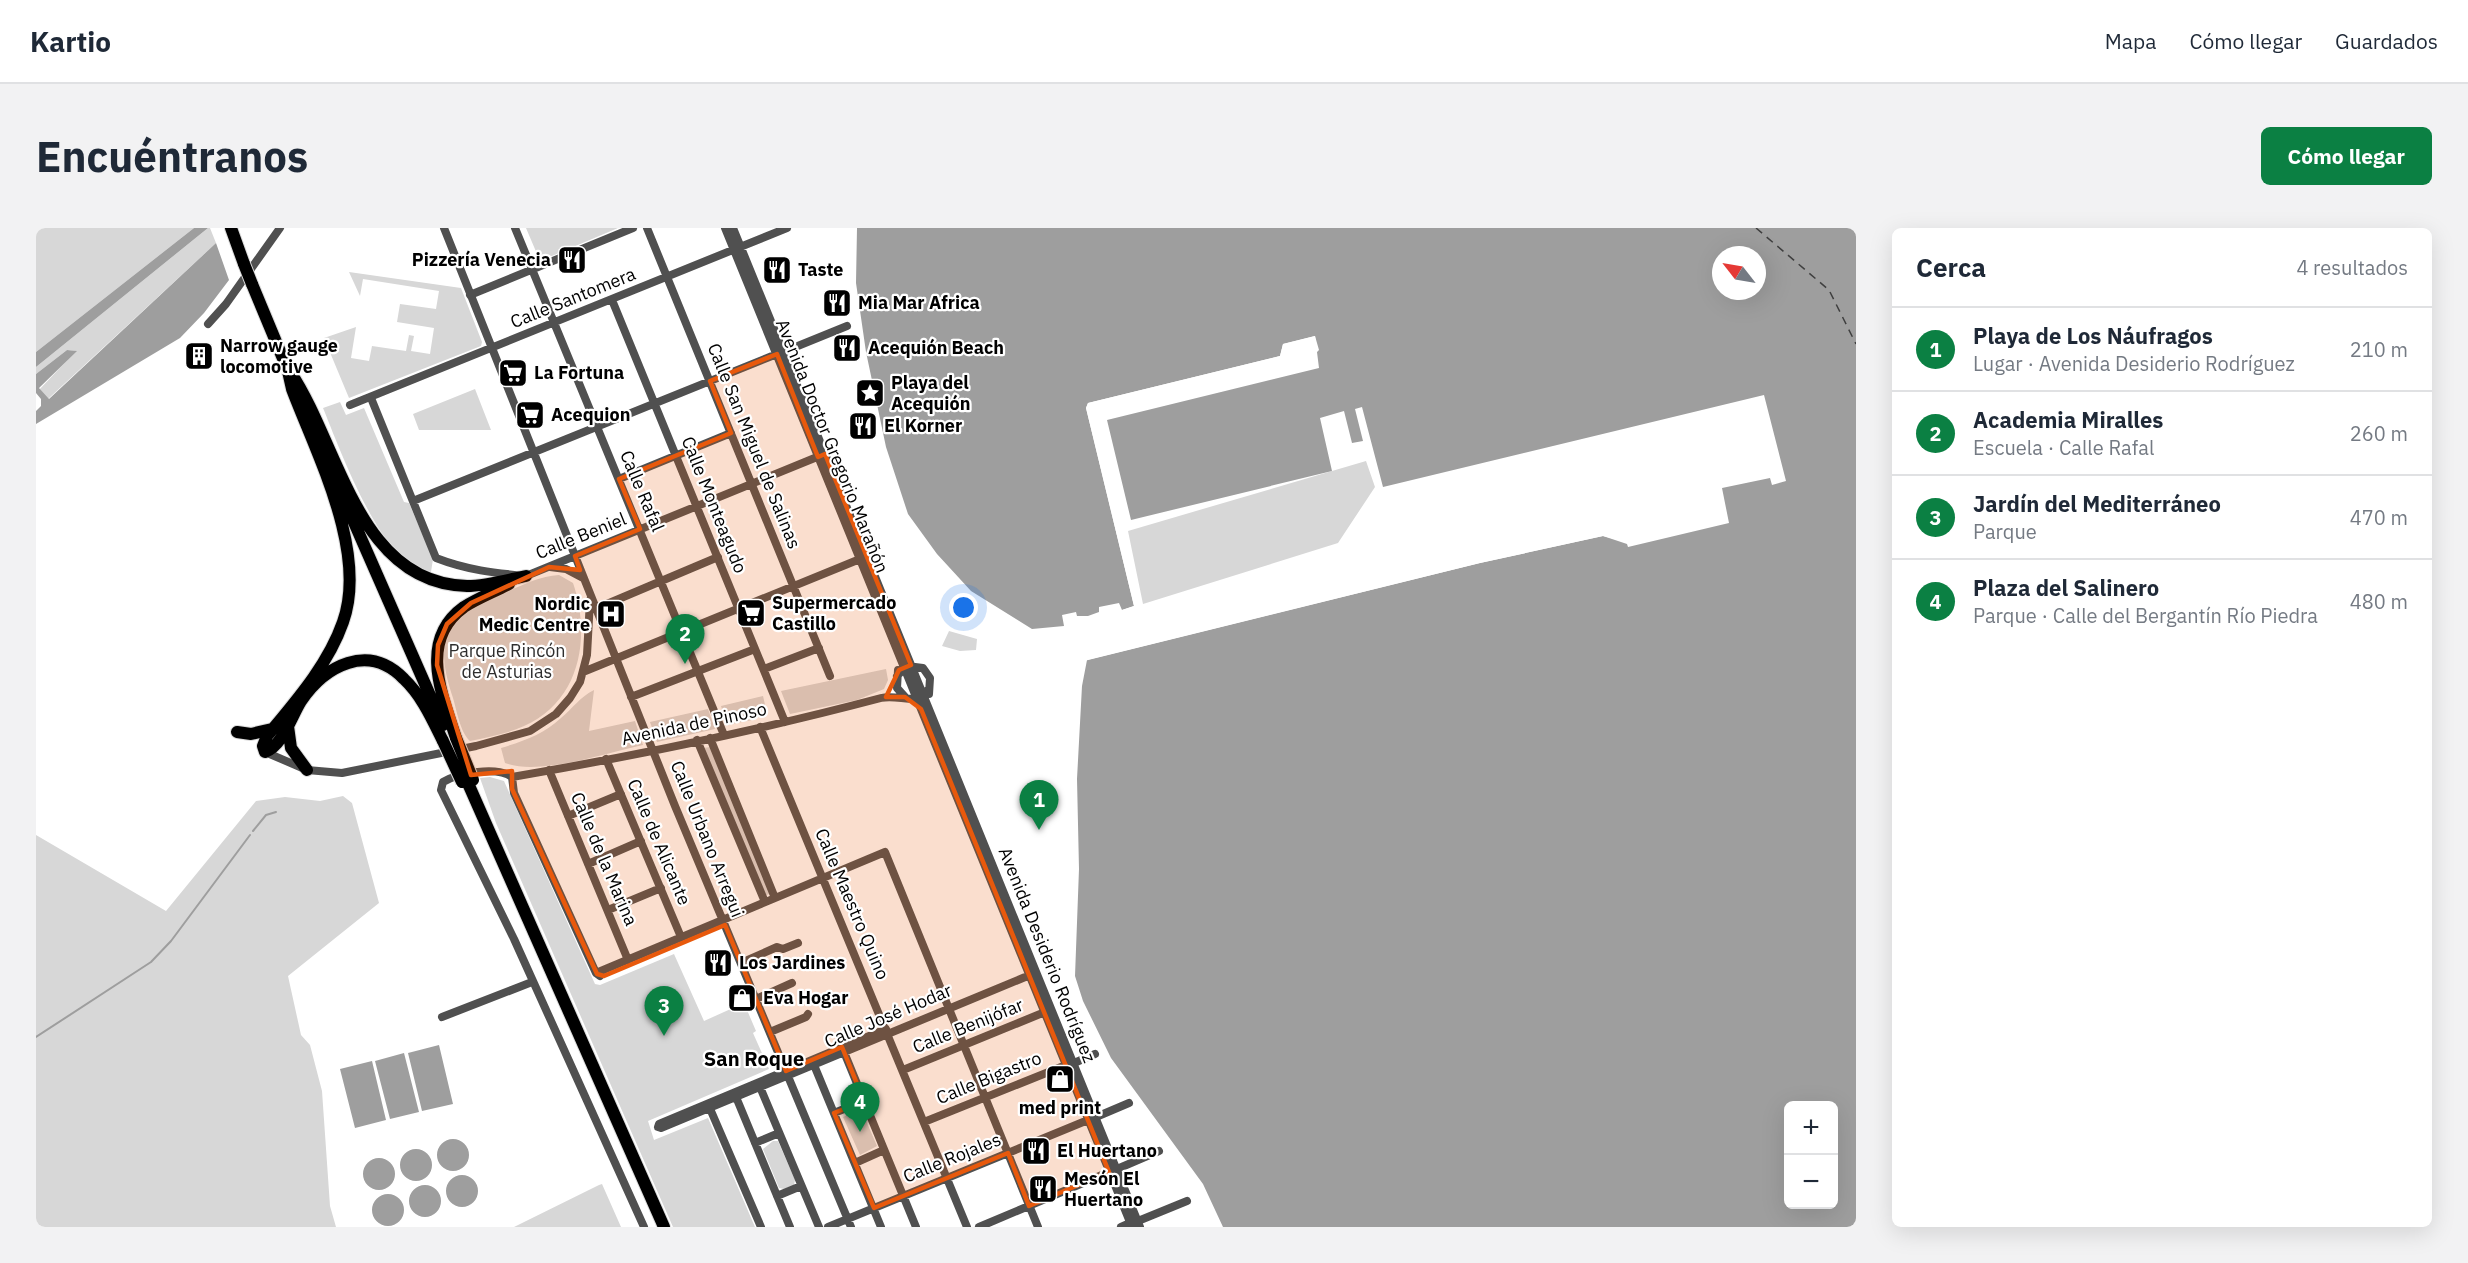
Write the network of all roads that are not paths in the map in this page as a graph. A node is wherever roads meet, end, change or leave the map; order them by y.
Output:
1 (231, 228) edge
2 (280, 228) edge
3 (444, 228) edge
4 (514, 228) edge
5 (633, 228) edge
6 (647, 228) edge
7 (725, 228) edge
8 (733, 228) edge
9 (787, 228) edge
10 (738, 249) junction
11 (532, 270) junction
12 (668, 278) junction
13 (470, 295) junction
14 (612, 300) junction
15 (208, 324) dead end
16 (554, 324) junction
17 (847, 326) dead end
18 (491, 350) junction
19 (780, 353) junction
20 (287, 366) junction
21 (710, 381) junction
22 (371, 398) junction
23 (654, 404) junction
24 (350, 405) dead end
25 (597, 427) junction
26 (731, 433) junction
27 (533, 453) junction
28 (822, 455) junction
29 (676, 456) junction
30 (619, 479) junction
31 (752, 484) junction
32 (413, 501) junction
33 (697, 507) junction
34 (640, 529) junction
35 (575, 556) junction
36 (718, 557) junction
37 (860, 559) junction
38 (549, 567) junction
39 (526, 576) junction
40 (583, 578) junction
41 (662, 580) junction
42 (794, 586) junction
43 (591, 597) junction
44 (595, 609) junction
45 (739, 609) junction
46 (589, 629) junction
47 (683, 631) junction
48 (755, 648) junction
49 (819, 648) junction
50 (900, 657) junction
51 (616, 659) junction
52 (908, 666) junction
53 (764, 669) junction
54 (699, 671) junction
55 (583, 672) junction
56 (830, 676) dead end
57 (897, 677) junction
58 (923, 695) junction
59 (631, 697) junction
60 (905, 697) junction
61 (882, 698) junction
62 (925, 708) junction
63 (785, 722) junction
64 (288, 725) junction
65 (760, 727) junction
66 (273, 728) junction
67 (237, 732) dead end
68 (724, 735) junction
69 (710, 738) junction
70 (449, 740) junction
71 (697, 740) junction
72 (652, 750) junction
73 (265, 752) junction
74 (606, 759) junction
75 (307, 770) junction
76 (549, 770) junction
77 (512, 777) junction
78 (467, 781) junction
79 (621, 794) junction
80 (568, 816) junction
81 (641, 841) junction
82 (588, 864) junction
83 (824, 880) junction
84 (661, 888) junction
85 (518, 894) junction
86 (775, 898) junction
87 (765, 902) junction
88 (608, 910) junction
89 (724, 922) junction
90 (681, 937) junction
91 (798, 943) dead end
92 (628, 960) junction
93 (741, 963) junction
94 (600, 974) junction
95 (1030, 975) junction
96 (532, 982) junction
97 (792, 983) dead end
98 (756, 999) junction
99 (949, 1009) junction
100 (1045, 1012) junction
101 (807, 1014) dead end
102 (442, 1017) dead end
103 (887, 1031) junction
104 (770, 1032) junction
105 (964, 1045) junction
106 (844, 1052) junction
107 (1095, 1054) dead end
108 (1070, 1064) junction
109 (814, 1065) junction
110 (903, 1070) junction
111 (787, 1073) junction
112 (760, 1087) junction
113 (736, 1097) junction
114 (985, 1097) junction
115 (864, 1101) junction
116 (1129, 1103) dead end
117 (709, 1105) junction
118 (834, 1113) junction
119 (1092, 1118) junction
120 (924, 1122) junction
121 (779, 1134) junction
122 (755, 1143) junction
123 (884, 1150) junction
124 (1159, 1151) dead end
125 (1008, 1153) junction
126 (855, 1162) junction
127 (1113, 1170) junction
128 (947, 1178) junction
129 (801, 1186) junction
130 (777, 1196) junction
131 (903, 1196) junction
132 (1187, 1201) dead end
133 (1029, 1206) junction
134 (874, 1208) junction
135 (849, 1223) edge
136 (1135, 1225) edge
137 (914, 1226) edge
138 (644, 1227) edge
139 (664, 1227) edge
140 (760, 1227) edge
141 (790, 1227) edge
142 (819, 1227) edge
143 (828, 1227) edge
144 (882, 1227) edge
145 (967, 1227) edge
146 (979, 1227) edge
147 (1038, 1227) edge
148 (1121, 1227) edge

1 - 20 highway, bridge
2 - 15 street
3 - 13 street, Calle Urbano Arregui
4 - 11 street, Calle Rafal
5 - 11 street
6 - 12 street, Calle San Miguel de Salinas
7 - 10 street, Avenida Doctor Gregorio Marañón
8 - 10 street, Avenida Doctor Gregorio Marañón
9 - 10 street, Calle Santomera
10 - 12 street, Calle Santomera
10 - 19 street, Avenida Doctor Gregorio Marañón
11 - 13 street
11 - 16 street, Calle Rafal
12 - 14 street, Calle Santomera
12 - 21 street, Calle San Miguel de Salinas
13 - 18 street, Calle Urbano Arregui
14 - 16 street, Calle Santomera
14 - 23 street, Calle Monteagudo
16 - 18 street, Calle Santomera
16 - 25 street, Calle Rafal
17 - 19 street
18 - 22 street, Calle Santomera
18 - 27 street, Calle Urbano Arregui
19 - 21 street
19 - 28 street, Avenida Doctor Gregorio Marañón
20 - 39 highway
20 - 66 highway
20 - 70 highway
21 - 23 street
21 - 26 street, Calle San Miguel de Salinas
22 - 24 street, Calle Santomera
22 - 32 street
23 - 25 street
23 - 29 street, Calle Monteagudo
25 - 27 street
25 - 30 street, Calle Rafal
26 - 29 street
26 - 31 street, Calle San Miguel de Salinas
27 - 32 street
27 - 35 street, Calle Urbano Arregui
28 - 31 street, Calle Beniel
28 - 37 street, Avenida Doctor Gregorio Marañón
28 - 52 street, Avenida Doctor Gregorio Marañón
29 - 30 street
29 - 33 street, Calle Monteagudo
30 - 34 street, Calle Rafal
31 - 33 street, Calle Beniel
31 - 42 street, Calle San Miguel de Salinas
32 - 39 street, Calle Beniel
33 - 34 street, Calle Beniel
33 - 36 street, Calle Monteagudo
34 - 35 street, Calle Beniel
34 - 41 street, Calle Rafal
35 - 38 street, Calle Beniel
35 - 40 street, Calle Urbano Arregui
36 - 41 street
36 - 45 street, Calle Monteagudo
37 - 42 street
37 - 50 street, Avenida Doctor Gregorio Marañón
38 - 39 street, Calle Beniel
38 - 40 street
39 - 70 highway
40 - 43 street, Calle Urbano Arregui
40 - 46 street
41 - 44 street
41 - 47 street, Calle Rafal
42 - 45 street
42 - 49 street, Calle San Miguel de Salinas
43 - 44 street, Calle Urbano Arregui
43 - 46 street
44 - 51 street, Calle Urbano Arregui
45 - 47 street
45 - 48 street, Calle Monteagudo
46 - 55 street
47 - 51 street
47 - 54 street, Calle Rafal
48 - 53 street, Calle Monteagudo
48 - 54 street
49 - 53 street
49 - 56 street, Calle San Miguel de Salinas
50 - 52 street, Avenida Doctor Gregorio Marañón
50 - 57 street
51 - 55 street
51 - 59 street, Calle Urbano Arregui
52 - 57 street
52 - 58 street, Avenida Doctor Gregorio Marañón
52 - 58 street
53 - 63 street, Calle Monteagudo
54 - 59 street
54 - 68 street, Calle Rafal
55 - 75 street
57 - 60 street
57 - 61 street
58 - 60 street, Avenida de Pinoso
58 - 62 street
58 - 62 street, Avenida Doctor Gregorio Marañón
59 - 72 street, Calle Urbano Arregui
60 - 61 street, Avenida de Pinoso
60 - 62 street
61 - 63 street, Avenida de Pinoso
62 - 95 street, Avenida Desiderio Rodríguez
62 - 108 street, Avenida Desiderio Rodríguez
63 - 65 street, Avenida de Pinoso
64 - 70 highway
64 - 73 highway
64 - 75 highway
65 - 68 street, Avenida de Pinoso
65 - 83 street, Calle Maestro Quino
66 - 67 highway
66 - 73 highway
68 - 69 street, Avenida de Pinoso
69 - 71 street, Avenida de Pinoso
69 - 86 street
70 - 78 highway
71 - 72 street, Avenida de Pinoso
71 - 87 street
72 - 74 street, Avenida de Pinoso
72 - 89 street, Calle Urbano Arregui
73 - 75 street
74 - 76 street, Avenida de Pinoso
74 - 79 street, Calle de Alicante
76 - 77 street, Avenida de Pinoso
76 - 80 street, Calle de la Marina
77 - 94 street
77 - 96 street, Avenida de Pinoso
78 - 85 highway
78 - 85 highway
79 - 80 street
79 - 81 street, Calle de Alicante
80 - 82 street, Calle de la Marina
81 - 82 street
81 - 84 street, Calle de Alicante
82 - 88 street, Calle de la Marina
83 - 86 street
83 - 89 street
83 - 99 street
83 - 103 street, Calle Maestro Quino
84 - 88 street
84 - 90 street, Calle de Alicante
85 - 139 highway
86 - 87 street
87 - 89 street
88 - 92 street, Calle de la Marina
89 - 90 street
89 - 93 street, Calle Urbano Arregui
89 - 94 street
90 - 92 street
91 - 93 street
92 - 94 street
93 - 98 street, Calle Urbano Arregui
95 - 99 street, Calle José Hodar
95 - 100 street, Avenida Desiderio Rodríguez
96 - 102 street
96 - 138 street
97 - 98 street
98 - 104 street, Calle Urbano Arregui
99 - 103 street, Calle José Hodar
99 - 105 street
100 - 105 street, Calle Benijófar
100 - 108 street, Avenida Desiderio Rodríguez
101 - 104 street
103 - 106 street, Calle José Hodar
103 - 110 street, Calle Maestro Quino
103 - 111 street, Calle José Hodar
104 - 111 street, Calle Urbano Arregui
105 - 110 street, Calle Benijófar
105 - 114 street
106 - 109 street, Calle José Hodar
106 - 115 street
107 - 108 street, Calle Bigastro
108 - 114 street, Calle Bigastro
108 - 119 street, Avenida Desiderio Rodríguez
109 - 111 street, Calle José Hodar
109 - 118 street
110 - 120 street, Calle Maestro Quino
111 - 112 street, Calle José Hodar
111 - 117 street, Calle José Hodar
111 - 135 street, Calle Urbano Arregui
112 - 113 street, Calle José Hodar
112 - 121 street
113 - 117 street, Calle José Hodar
113 - 122 street
114 - 120 street, Calle Bigastro
114 - 125 street
115 - 118 street
115 - 123 street
116 - 119 street, Calle Rojales
117 - 117 street, Calle José Hodar
117 - 140 street
118 - 126 street
119 - 125 street, Calle Rojales
119 - 127 street, Avenida Desiderio Rodríguez
120 - 128 street, Calle Maestro Quino
121 - 122 street
121 - 129 street
122 - 130 street
123 - 126 street
123 - 131 street
124 - 127 street
125 - 128 street, Calle Rojales
125 - 133 street
126 - 134 street
127 - 133 street
127 - 136 street, Avenida Desiderio Rodríguez
128 - 131 street, Calle Rojales
128 - 145 street, Calle Maestro Quino
129 - 130 street
129 - 142 street
130 - 141 street
131 - 134 street, Calle Rojales
131 - 137 street
132 - 136 street
133 - 146 street
133 - 147 street
134 - 135 street, Calle Rojales
134 - 144 street
135 - 143 street, Calle Rojales
136 - 148 street

